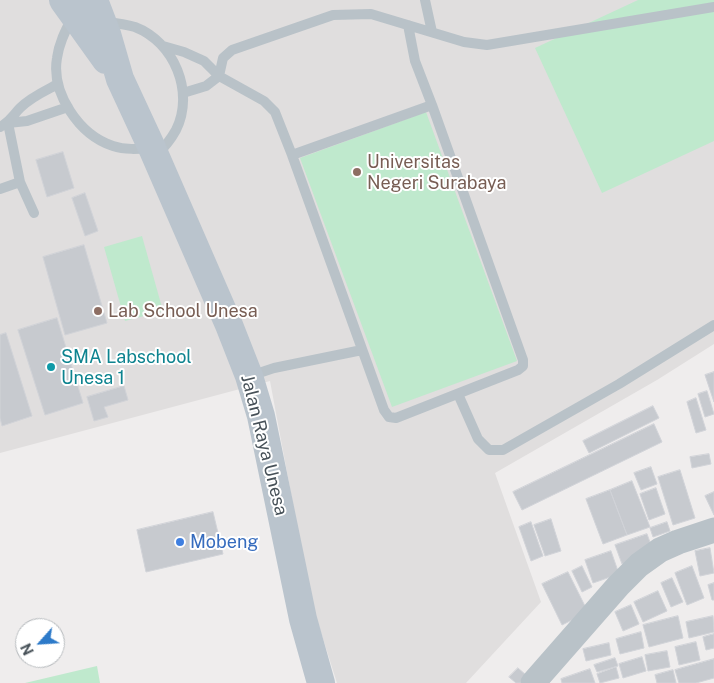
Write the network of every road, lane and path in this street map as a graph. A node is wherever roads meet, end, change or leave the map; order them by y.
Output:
1 (425, 0) edge
2 (714, 7) edge
3 (83, 9) edge
4 (408, 25) junction
5 (432, 32) junction
6 (163, 46) junction
7 (219, 76) junction
8 (58, 84) junction
9 (183, 93) junction
10 (432, 105) junction
11 (68, 107) junction
12 (4, 125) edge
13 (153, 152) junction
14 (292, 155) junction
15 (20, 182) junction
16 (0, 189) edge
17 (34, 213) dead end
18 (714, 325) edge
19 (362, 350) junction
20 (249, 376) junction
21 (458, 394) junction
22 (714, 530) edge
23 (321, 683) edge
24 (533, 683) edge

1 - 5 lane
2 - 5 lane
3 - 6 lane
3 - 8 lane
3 - 13 main road, Jalan Raya Unesa
4 - 5 lane
4 - 7 lane
4 - 10 lane
6 - 7 lane
6 - 9 lane
7 - 9 lane
7 - 14 lane
8 - 11 lane
8 - 12 lane
9 - 13 lane
10 - 14 lane
10 - 21 lane
11 - 12 lane
11 - 13 lane
12 - 15 lane
13 - 20 main road, Jalan Raya Unesa
14 - 19 lane
15 - 16 lane
15 - 17 lane
18 - 21 lane
19 - 20 lane
19 - 21 lane
20 - 23 main road, Jalan Raya Unesa
22 - 24 street

